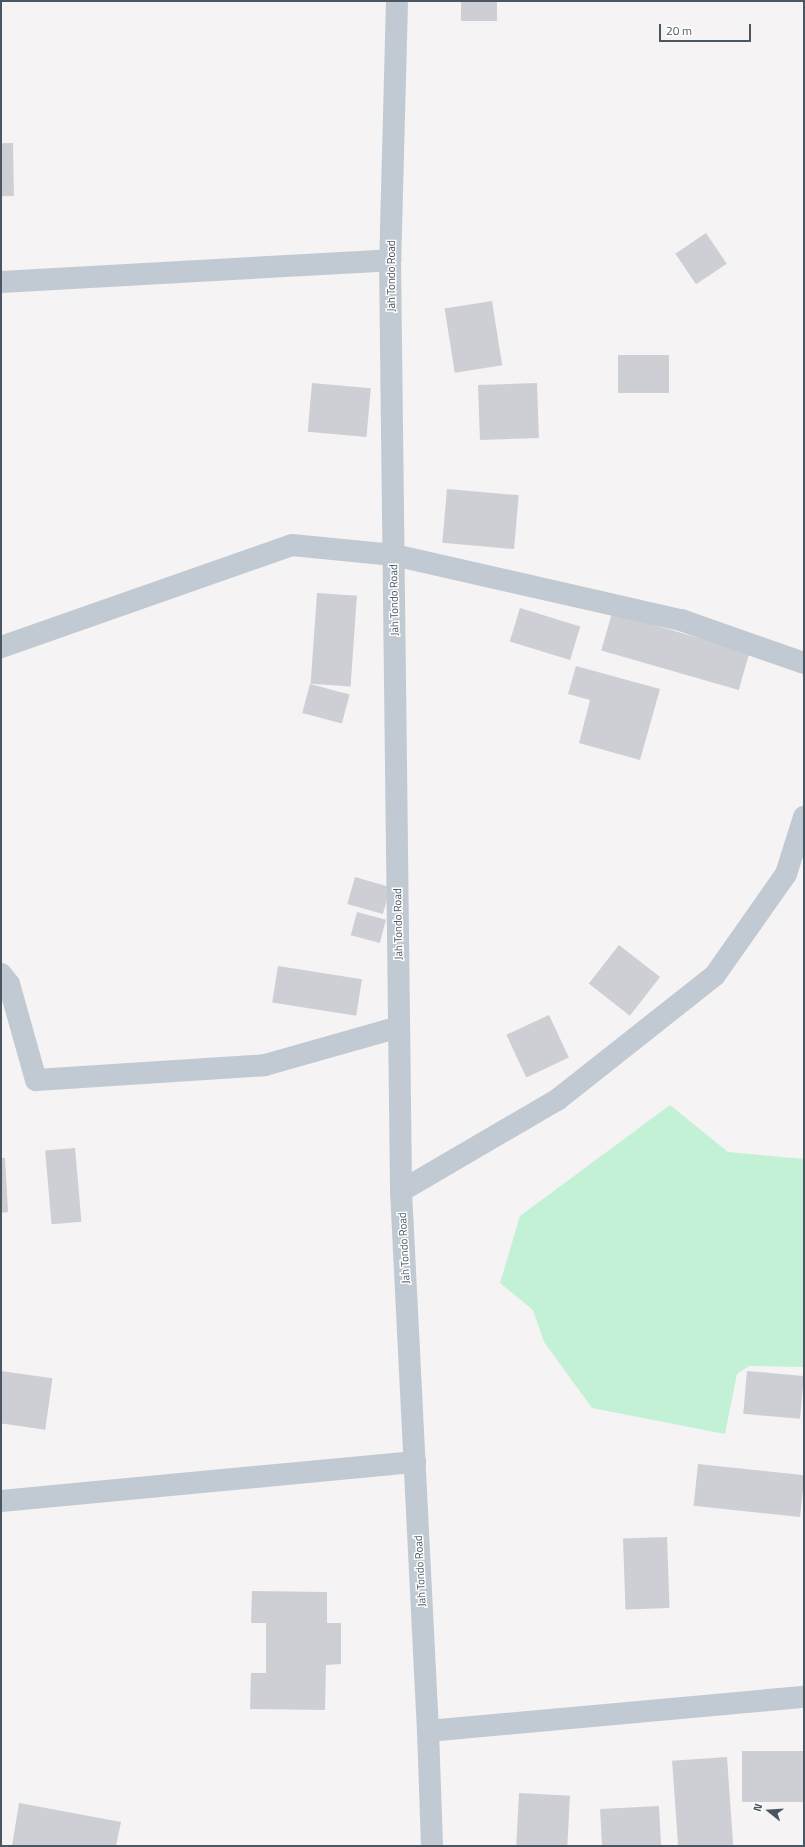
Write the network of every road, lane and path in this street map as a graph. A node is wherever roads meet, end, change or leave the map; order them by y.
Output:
1 (397, 1) edge
2 (390, 260) junction
3 (1, 282) edge
4 (394, 555) junction
5 (1, 647) edge
6 (804, 663) edge
7 (804, 817) edge
8 (1, 974) edge
9 (399, 1027) junction
10 (401, 1191) junction
11 (415, 1462) junction
12 (1, 1501) edge
13 (804, 1697) edge
14 (428, 1731) junction
15 (432, 1846) edge

1 - 2 street, Jah Tondo Road
2 - 3 street
2 - 4 street, Jah Tondo Road
4 - 5 street
4 - 6 street
4 - 9 street, Jah Tondo Road
7 - 10 street
8 - 9 street
9 - 10 street, Jah Tondo Road
10 - 11 street, Jah Tondo Road
11 - 12 street
11 - 14 street, Jah Tondo Road
13 - 14 street
14 - 15 street, Jah Tondo Road

